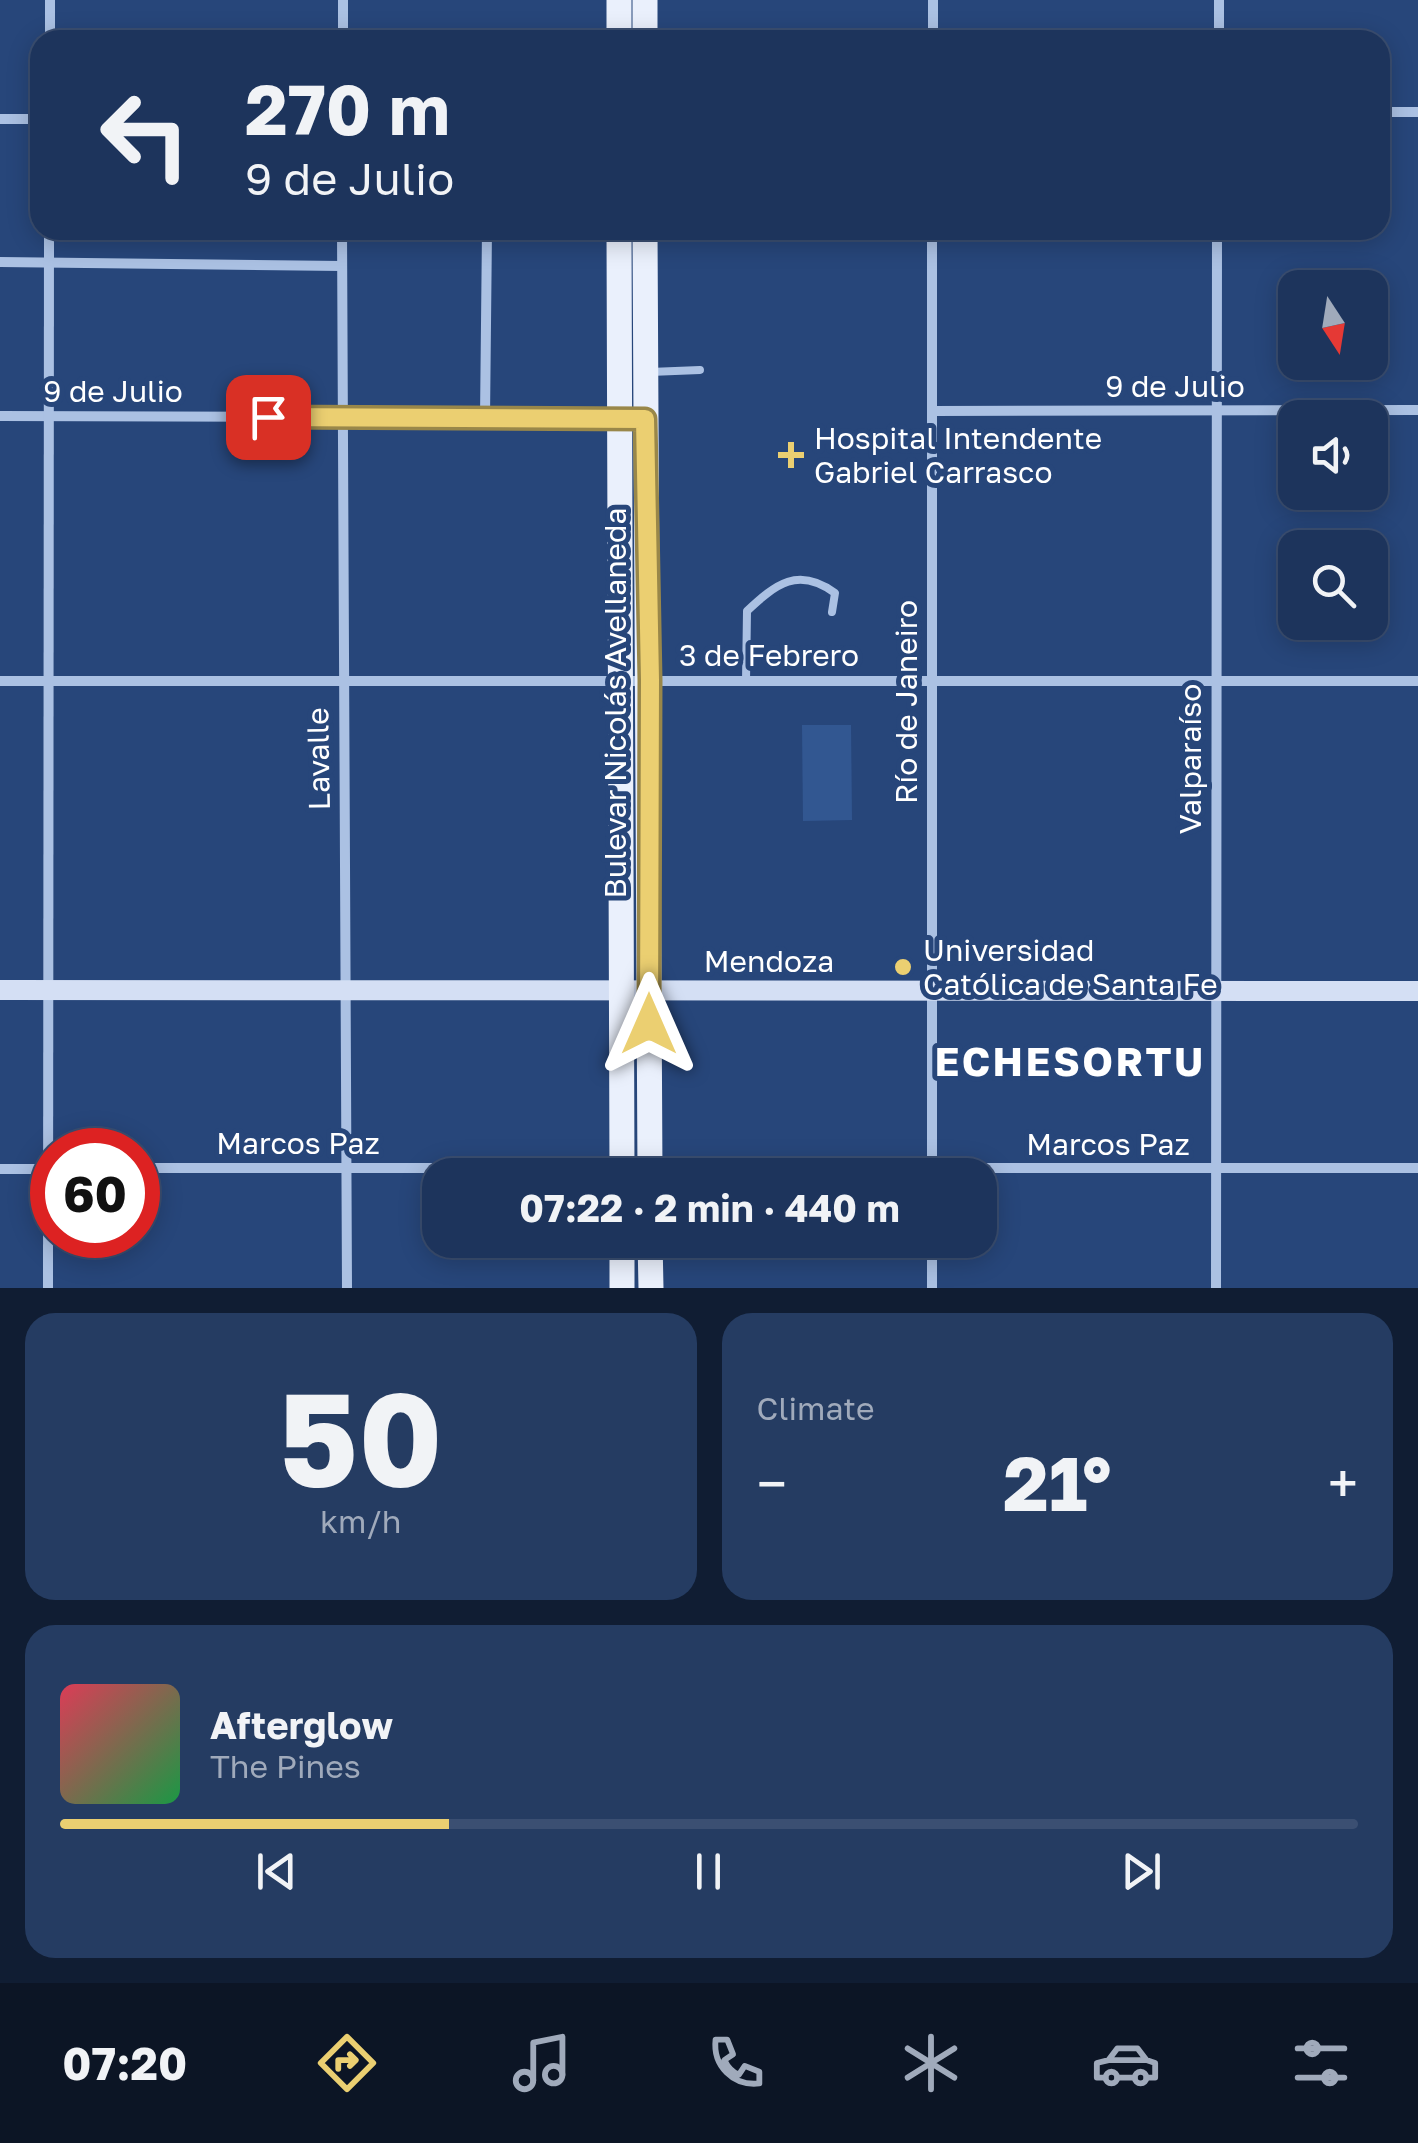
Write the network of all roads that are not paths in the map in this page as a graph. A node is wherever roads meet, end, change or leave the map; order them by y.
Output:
1 (50, 0) edge
2 (343, 0) edge
3 (619, 0) edge
4 (645, 0) edge
5 (933, 0) edge
6 (1219, 0) edge
7 (50, 30) edge
8 (342, 30) edge
9 (619, 30) edge
10 (645, 30) edge
11 (933, 30) edge
12 (1219, 30) edge
13 (1390, 112) edge
14 (1418, 112) edge
15 (30, 119) edge
16 (0, 120) edge
17 (50, 240) edge
18 (342, 240) edge
19 (486, 240) edge
20 (620, 240) edge
21 (645, 240) edge
22 (932, 240) edge
23 (1217, 240) edge
24 (0, 262) edge
25 (49, 262) junction
26 (342, 266) junction
27 (700, 370) dead end
28 (645, 373) junction
29 (1418, 410) edge
30 (933, 411) junction
31 (1214, 411) junction
32 (0, 416) edge
33 (49, 416) junction
34 (342, 418) junction
35 (485, 418) junction
36 (632, 419) junction
37 (832, 612) dead end
38 (624, 680) junction
39 (650, 680) junction
40 (0, 681) edge
41 (49, 681) junction
42 (341, 681) junction
43 (746, 681) junction
44 (931, 681) junction
45 (1215, 681) junction
46 (1418, 682) edge
47 (0, 990) edge
48 (49, 990) junction
49 (347, 990) junction
50 (635, 990) junction
51 (931, 991) junction
52 (1216, 991) junction
53 (1418, 991) edge
54 (50, 1128) edge
55 (623, 1158) edge
56 (649, 1158) edge
57 (932, 1158) edge
58 (160, 1168) edge
59 (347, 1168) junction
60 (1216, 1168) junction
61 (1418, 1168) edge
62 (0, 1169) edge
63 (30, 1169) edge
64 (422, 1169) edge
65 (997, 1171) edge
66 (49, 1258) edge
67 (622, 1258) edge
68 (650, 1258) edge
69 (932, 1258) edge
70 (48, 1288) edge
71 (348, 1288) edge
72 (622, 1288) edge
73 (651, 1288) edge
74 (932, 1288) edge
75 (1216, 1288) edge

1 - 7 street
2 - 8 street
3 - 9 main road
4 - 10 main road
5 - 11 street
6 - 12 street
13 - 14 street
15 - 16 street
17 - 25 street
18 - 26 street, Lavalle
19 - 35 street
20 - 36 main road, Bulevar Nicolás Avellaneda
21 - 28 main road, Bulevar Nicolás Avellaneda
22 - 30 street, Río de Janeiro
23 - 31 street, Valparaíso
24 - 25 street
25 - 26 street
25 - 33 street
26 - 34 street, Lavalle
27 - 28 lane
28 - 36 main road, Bulevar Nicolás Avellaneda
29 - 31 street, 9 de Julio
30 - 31 street, 9 de Julio
30 - 44 street, Río de Janeiro
31 - 45 street, Valparaíso
32 - 33 street, 9 de Julio
33 - 34 street, 9 de Julio
33 - 41 street
34 - 35 street, 9 de Julio
34 - 42 street, Lavalle
35 - 36 street, 9 de Julio
36 - 38 main road, Bulevar Nicolás Avellaneda
36 - 39 main road, Bulevar Nicolás Avellaneda
37 - 43 lane
38 - 39 street, 3 de Febrero
38 - 42 street, 3 de Febrero
38 - 50 main road, Bulevar Nicolás Avellaneda
39 - 43 street, 3 de Febrero
39 - 50 main road, Bulevar Nicolás Avellaneda
40 - 41 street, 3 de Febrero
41 - 42 street, 3 de Febrero
41 - 48 street
42 - 49 street, Lavalle
43 - 44 street, 3 de Febrero
44 - 45 street, 3 de Febrero
44 - 51 street, Río de Janeiro
45 - 46 street, 3 de Febrero
45 - 52 street, Valparaíso
47 - 48 main road, Mendoza
48 - 49 main road, Mendoza
48 - 54 street
49 - 50 main road, Mendoza
49 - 59 street, Lavalle
50 - 51 main road, Mendoza
50 - 55 main road, Bulevar Nicolás Avellaneda
50 - 56 main road, Bulevar Nicolás Avellaneda
51 - 52 main road, Mendoza
51 - 57 street, Río de Janeiro
52 - 53 main road, Mendoza
52 - 60 street, Valparaíso
58 - 59 street, Marcos Paz
59 - 64 street, Marcos Paz
59 - 71 street, Lavalle
60 - 61 street, Marcos Paz
60 - 65 street, Marcos Paz
60 - 75 street, Valparaíso
62 - 63 street
66 - 70 street
67 - 72 main road
68 - 73 main road
69 - 74 street

